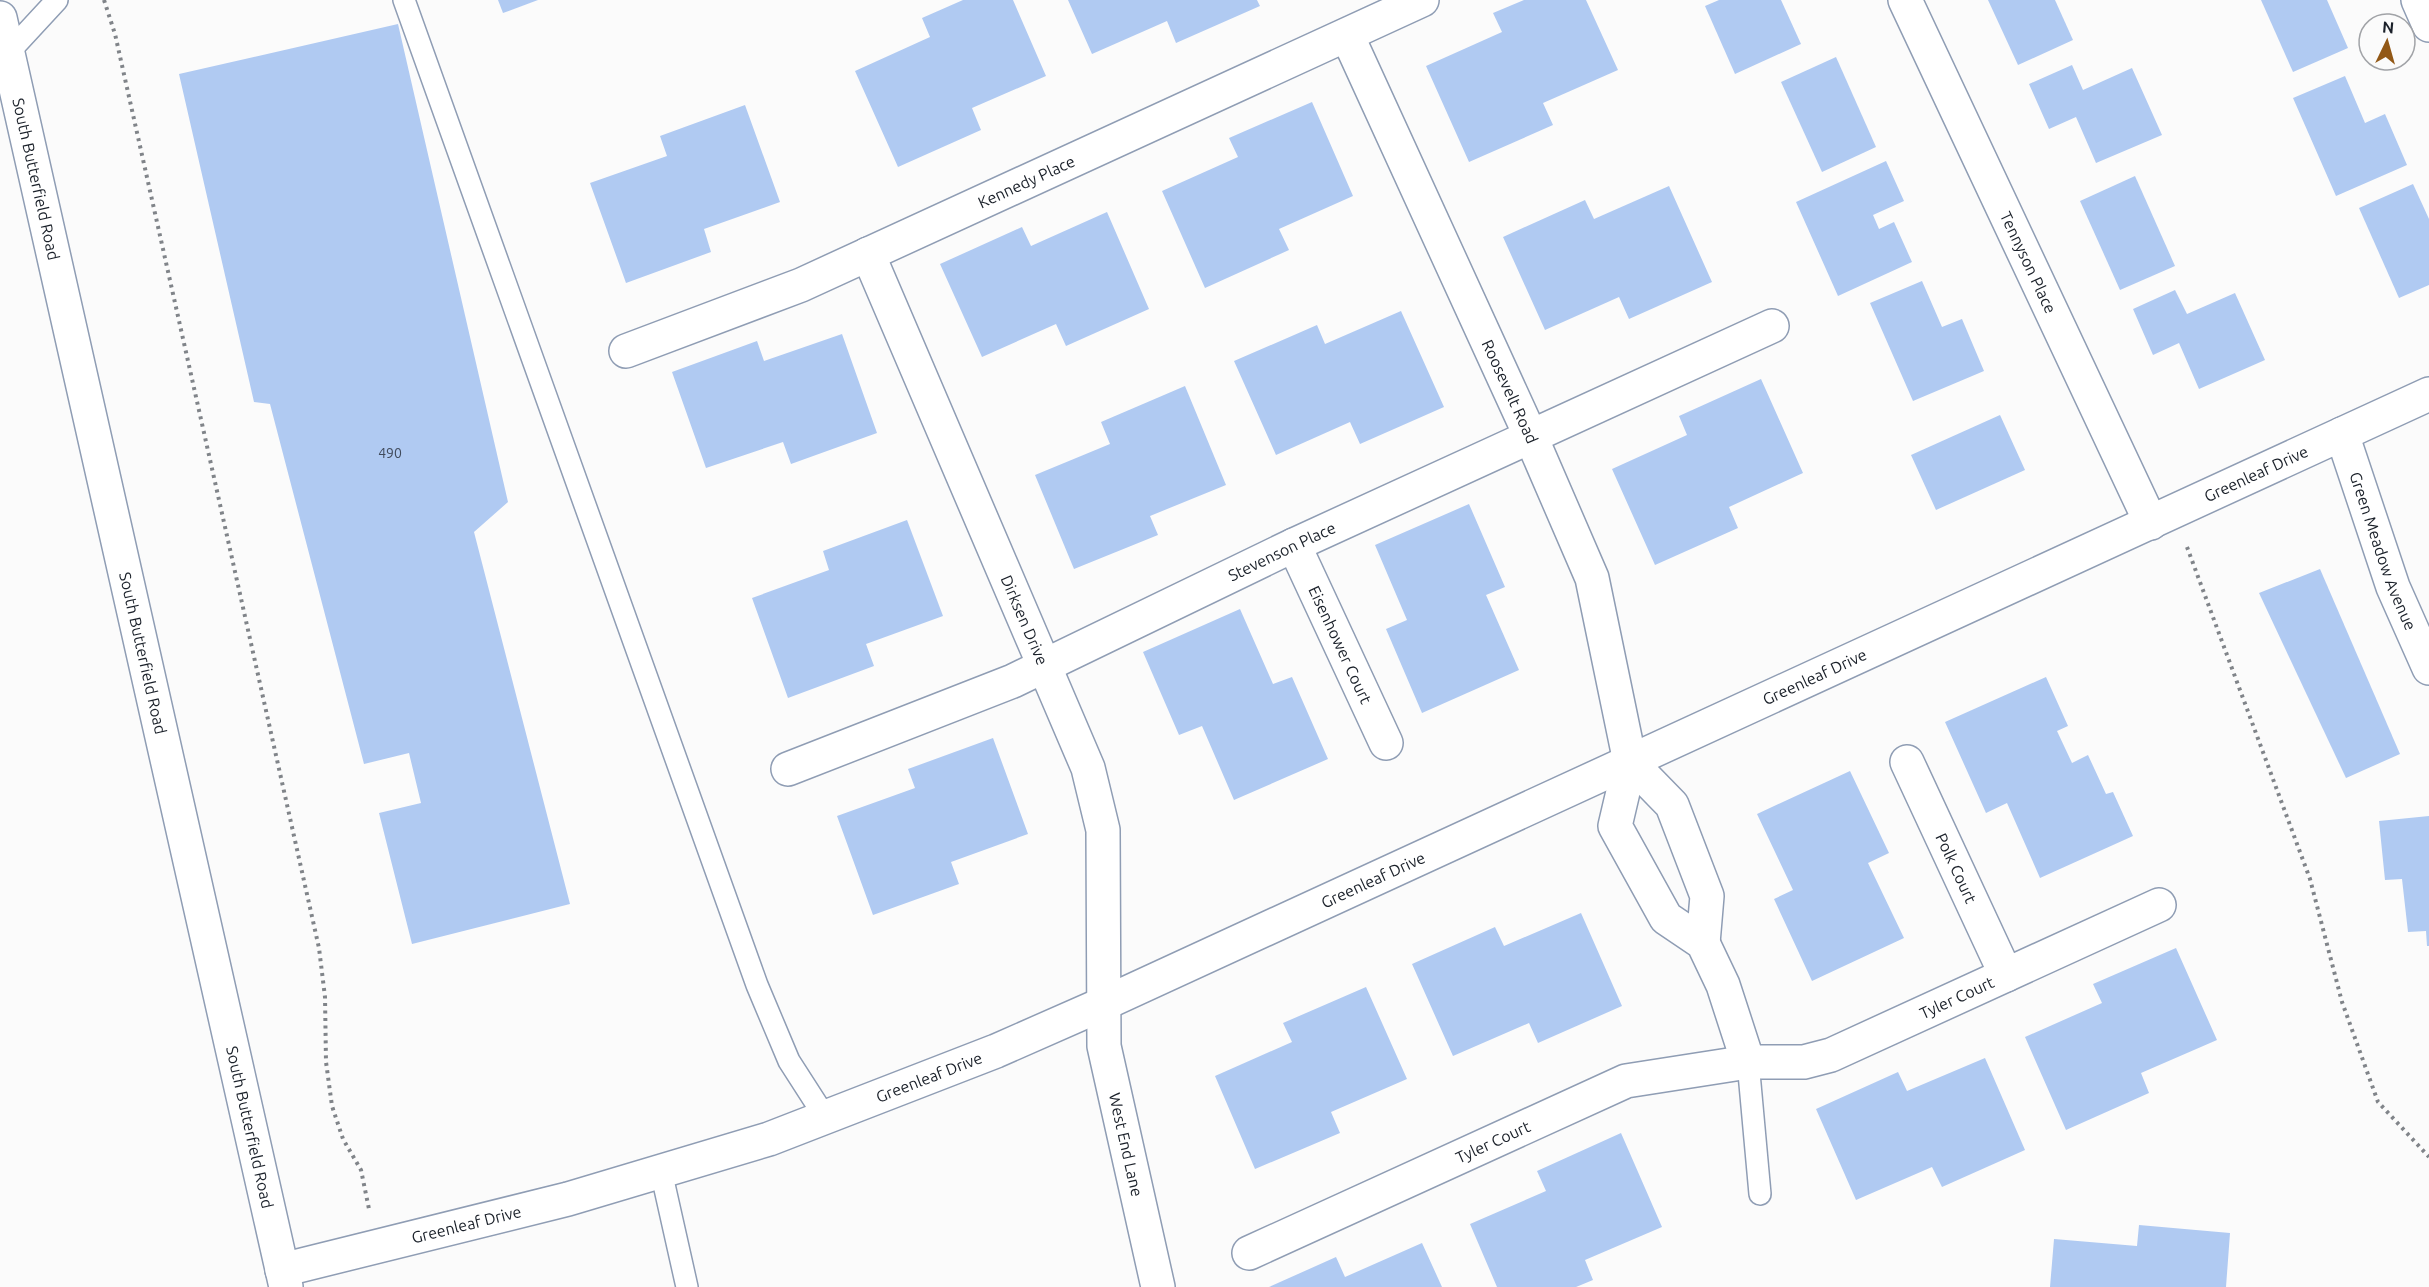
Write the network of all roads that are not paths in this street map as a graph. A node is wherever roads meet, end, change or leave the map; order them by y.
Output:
1 (57, 0) edge
2 (404, 0) edge
3 (1422, 0) edge
4 (1905, 0) edge
5 (2418, 0) edge
6 (0, 18) edge
7 (2429, 25) edge
8 (1347, 35) junction
9 (8, 53) junction
10 (10, 114) edge
11 (868, 254) junction
12 (1772, 326) dead end
13 (626, 351) dead end
14 (2429, 394) edge
15 (2342, 434) junction
16 (1531, 437) junction
17 (2162, 517) junction
18 (1294, 545) junction
19 (1045, 664) junction
20 (2429, 668) edge
21 (1386, 743) dead end
22 (1630, 762) junction
23 (1907, 762) dead end
24 (788, 770) dead end
25 (2159, 905) dead end
26 (1703, 943) junction
27 (2006, 975) junction
28 (1105, 1003) junction
29 (1748, 1062) junction
30 (825, 1117) junction
31 (661, 1171) junction
32 (1760, 1194) dead end
33 (1249, 1253) dead end
34 (284, 1279) edge
35 (687, 1287) edge
36 (1158, 1287) edge

1 - 9 lane
2 - 30 lane
3 - 8 street, Kennedy Place
4 - 17 street, Tennyson Place
5 - 7 street
6 - 9 street, South Butterfield Road
8 - 11 street, Kennedy Place
8 - 16 street, Roosevelt Road
9 - 10 street, South Butterfield Road
10 - 34 street, South Butterfield Road
11 - 13 street, Kennedy Place
11 - 19 street, Dirksen Drive
12 - 16 street, Stevenson Place
14 - 15 street, Greenleaf Drive
15 - 17 street, Greenleaf Drive
15 - 20 street, Green Meadow Avenue
16 - 18 street, Stevenson Place
16 - 22 street, Roosevelt Road
17 - 22 street, Greenleaf Drive
18 - 19 street, Stevenson Place
18 - 21 street, Eisenhower Court
19 - 24 street, Stevenson Place
19 - 28 street, Dirksen Drive
22 - 26 street
22 - 26 street
22 - 28 street, Greenleaf Drive
23 - 27 street, Polk Court
25 - 27 street, Tyler Court
26 - 29 street
27 - 29 street, Tyler Court
28 - 30 street, Greenleaf Drive
28 - 36 street, West End Lane
29 - 32 lane
29 - 33 street, Tyler Court
30 - 31 street, Greenleaf Drive
31 - 34 street, Greenleaf Drive
31 - 35 lane

